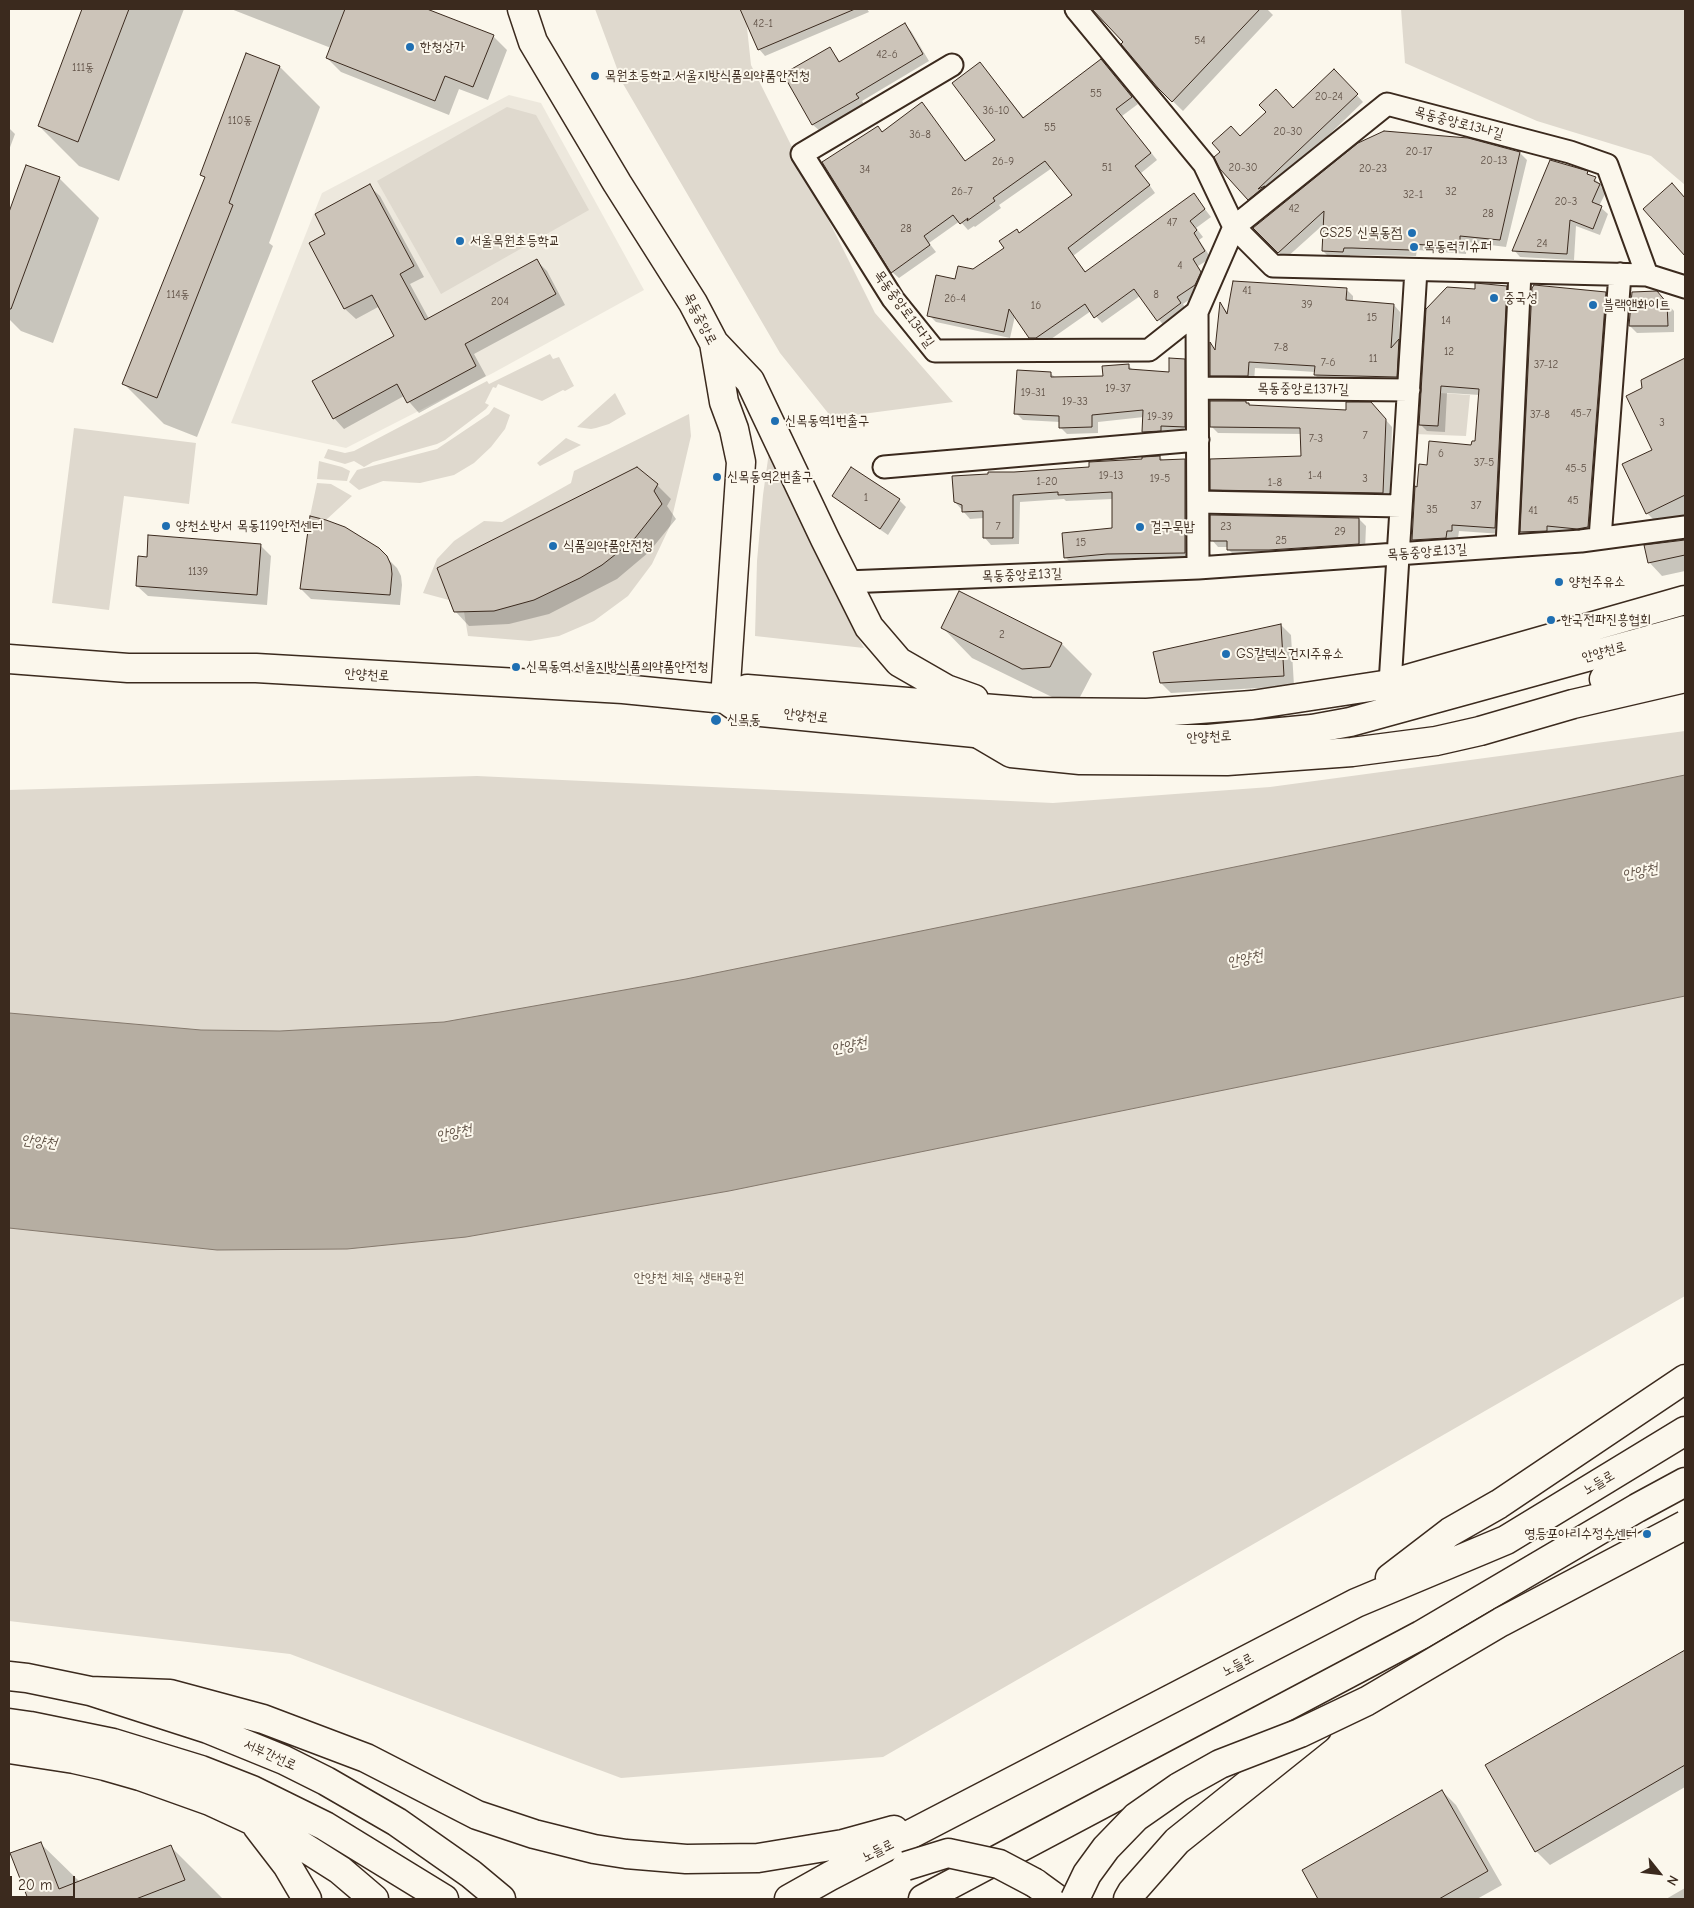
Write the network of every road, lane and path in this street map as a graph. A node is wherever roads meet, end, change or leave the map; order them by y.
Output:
1 (522, 9) edge
2 (1076, 9) edge
3 (952, 65) dead end
4 (1234, 227) junction
5 (1416, 270) junction
6 (1520, 272) junction
7 (1620, 274) junction
8 (1647, 275) junction
9 (1685, 287) edge
10 (1197, 312) junction
11 (714, 343) junction
12 (1198, 388) junction
13 (1409, 390) junction
14 (1198, 440) junction
15 (884, 467) dead end
16 (1198, 502) junction
17 (1401, 506) junction
18 (1685, 527) edge
19 (1600, 538) junction
20 (1507, 546) junction
21 (1398, 555) junction
22 (1198, 568) junction
23 (846, 582) junction
24 (1685, 600) edge
25 (1685, 630) edge
26 (1685, 656) edge
27 (9, 659) edge
28 (1685, 678) edge
29 (1390, 684) junction
30 (725, 699) junction
31 (1001, 710) junction
32 (977, 733) junction
33 (1208, 739) junction
34 (1685, 1379) edge
35 (1685, 1431) edge
36 (1685, 1482) edge
37 (1685, 1525) edge
38 (1356, 1603) junction
39 (1421, 1635) junction
40 (9, 1676) edge
41 (90, 1691) junction
42 (9, 1723) edge
43 (9, 1749) edge
44 (949, 1815) junction
45 (251, 1819) junction
46 (830, 1876) junction
47 (307, 1899) edge
48 (374, 1899) edge
49 (444, 1899) edge
50 (501, 1899) edge
51 (789, 1899) edge
52 (923, 1899) edge
53 (1056, 1899) edge
54 (1075, 1899) edge
55 (1128, 1899) edge

1 - 11 main road, 목동중앙로
2 - 4 street
3 - 10 street, 목동중앙로13다길
4 - 5 street
4 - 8 street, 목동중앙로13나길
4 - 10 street, 목동중앙로13다길
5 - 6 street
5 - 13 street
6 - 7 street
6 - 20 street
7 - 8 street
7 - 19 street
8 - 9 street
10 - 12 street
11 - 23 main road
11 - 30 main road, 목동중앙로
12 - 13 street, 목동중앙로13가길
12 - 14 street
13 - 17 street
14 - 15 street
14 - 16 street
16 - 17 street
16 - 22 street
17 - 21 street
18 - 19 street, 목동중앙로13길
19 - 20 street, 목동중앙로13길
20 - 21 street, 목동중앙로13길
21 - 22 street, 목동중앙로13길
21 - 29 street
22 - 23 street, 목동중앙로13길
23 - 31 main road
24 - 29 main road, 안양천로
25 - 33 main road, 안양천로
26 - 33 main road
27 - 30 main road, 안양천로
28 - 32 main road
29 - 31 main road, 안양천로
30 - 31 main road, 안양천로
30 - 32 main road, 안양천로
32 - 33 main road, 안양천로
34 - 38 main road
35 - 38 main road, 노들로
36 - 39 main road
37 - 54 main road, bridge
38 - 44 main road, 노들로
39 - 52 main road
39 - 55 main road
40 - 41 main road, 서부간선로
41 - 44 main road
41 - 50 main road, 서부간선로
42 - 49 main road
43 - 45 main road
44 - 46 main road, 노들로
45 - 47 main road
45 - 48 main road
46 - 51 main road, 노들로
46 - 53 main road, bridge

